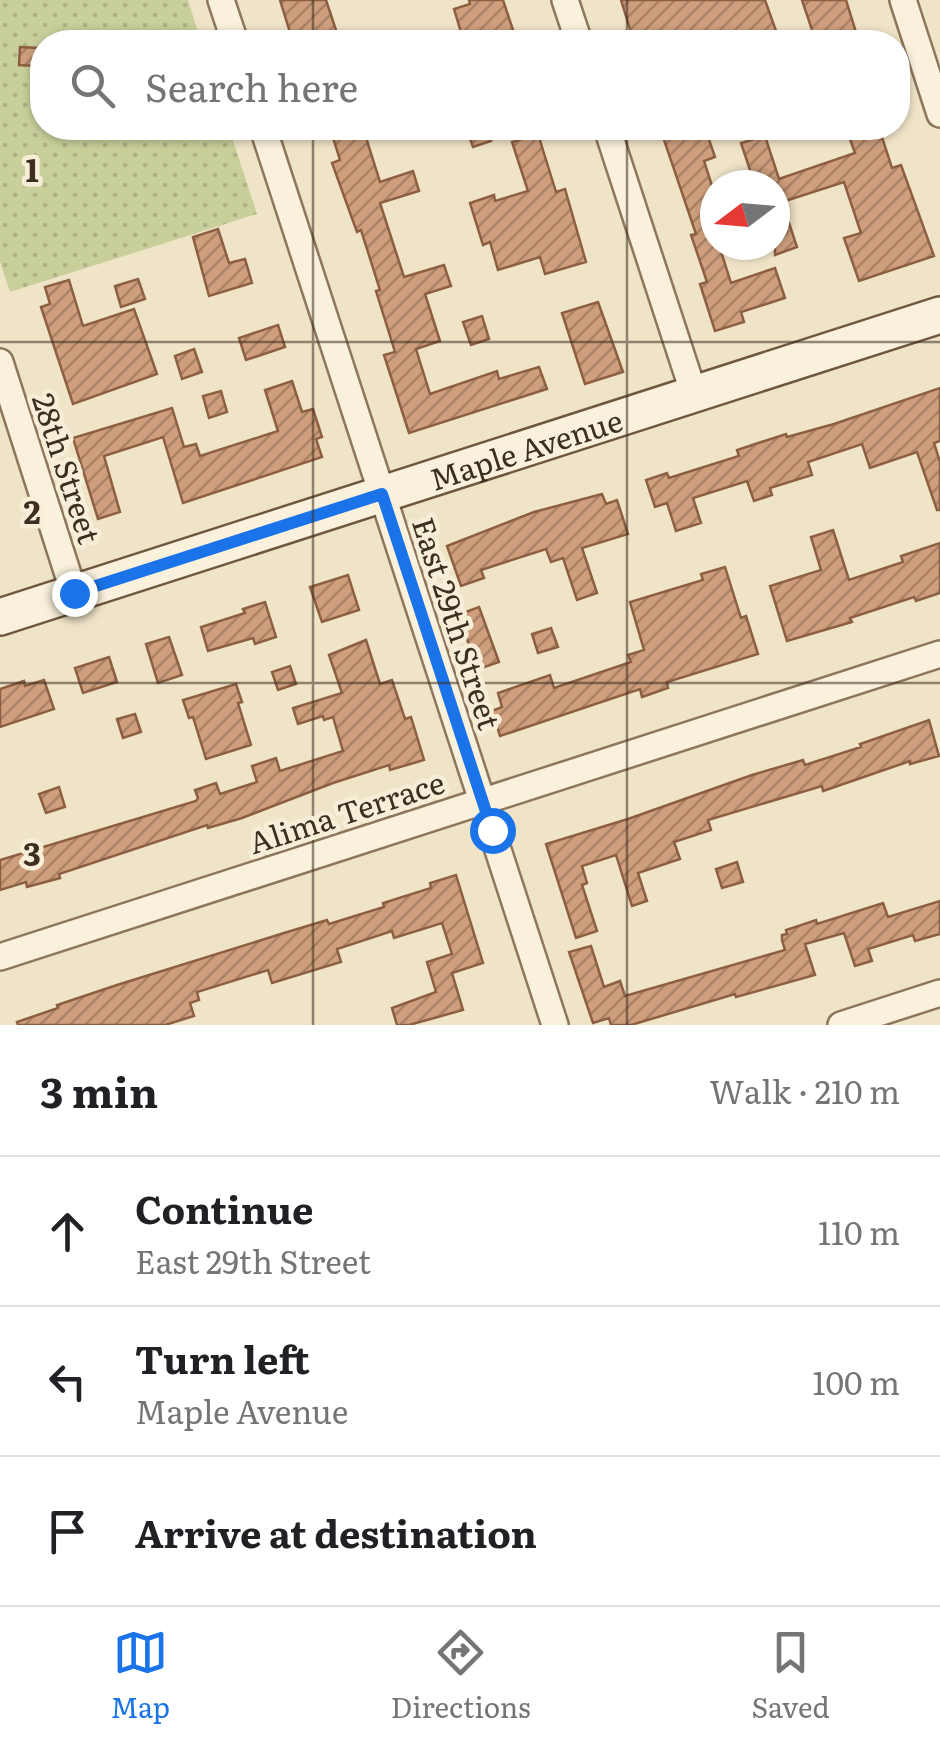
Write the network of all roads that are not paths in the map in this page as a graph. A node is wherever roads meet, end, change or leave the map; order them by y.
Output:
1 (221, 0) edge
2 (566, 0) edge
3 (903, 0) edge
4 (231, 30) edge
5 (576, 30) edge
6 (940, 114) edge
7 (266, 140) edge
8 (611, 140) edge
9 (940, 314) edge
10 (0, 362) edge
11 (694, 394) junction
12 (382, 494) junction
13 (74, 593) junction
14 (0, 617) edge
15 (940, 654) edge
16 (482, 802) junction
17 (0, 957) edge
18 (940, 993) edge
19 (555, 1025) edge
20 (841, 1025) edge

1 - 4 street
2 - 5 street
3 - 6 street
7 - 12 street, East 29th Street
8 - 11 street
9 - 11 street, Maple Avenue
10 - 13 street, 28th Street
11 - 12 street, Maple Avenue
12 - 13 street, Maple Avenue
12 - 16 street, East 29th Street
13 - 14 street, Maple Avenue
15 - 16 street, Alima Terrace
16 - 17 street, Alima Terrace
16 - 19 street, East 29th Street
18 - 20 street

